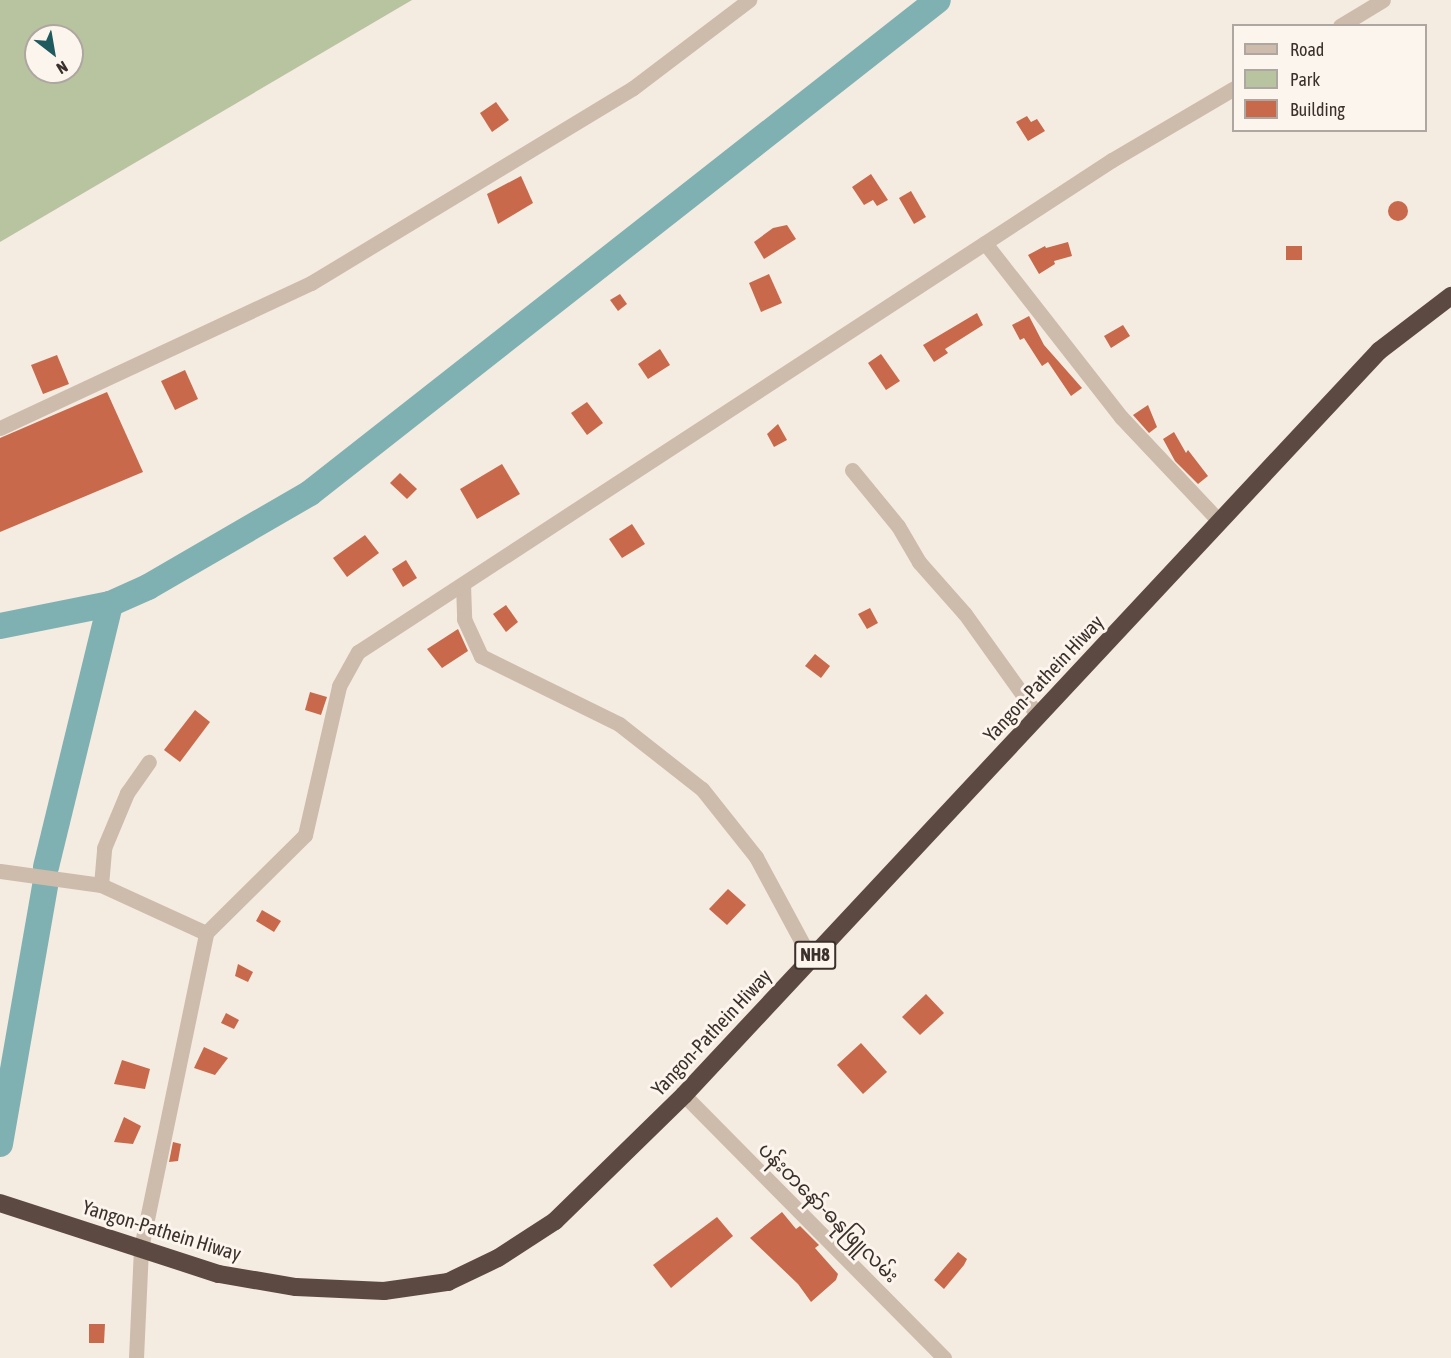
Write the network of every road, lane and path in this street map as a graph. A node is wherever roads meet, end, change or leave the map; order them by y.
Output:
1 (749, 0) edge
2 (1383, 0) edge
3 (1343, 24) edge
4 (1232, 89) edge
5 (985, 243) junction
6 (1451, 296) edge
7 (0, 428) edge
8 (852, 470) dead end
9 (1220, 522) junction
10 (462, 584) junction
11 (1038, 716) junction
12 (149, 762) dead end
13 (0, 871) edge
14 (101, 885) junction
15 (206, 933) junction
16 (811, 959) junction
17 (684, 1095) junction
18 (0, 1203) edge
19 (141, 1248) junction
20 (136, 1358) edge
21 (944, 1358) edge

1 - 7 street
2 - 3 street
4 - 5 street
5 - 9 street
5 - 10 street
6 - 9 highway, Yangon-Pathein Hiway / NH8
8 - 11 street
9 - 11 highway, Yangon-Pathein Hiway / NH8
10 - 15 street
10 - 16 street
11 - 16 highway, Yangon-Pathein Hiway / NH8
12 - 14 street
13 - 14 street
14 - 15 street
15 - 19 street
16 - 17 highway, Yangon-Pathein Hiway / NH8
17 - 19 highway, Yangon-Pathein Hiway / NH8
17 - 21 street, ပန်းတနော်-ဓနုဖြူလမ်း
18 - 19 highway, Yangon-Pathein Hiway / NH8
19 - 20 street

